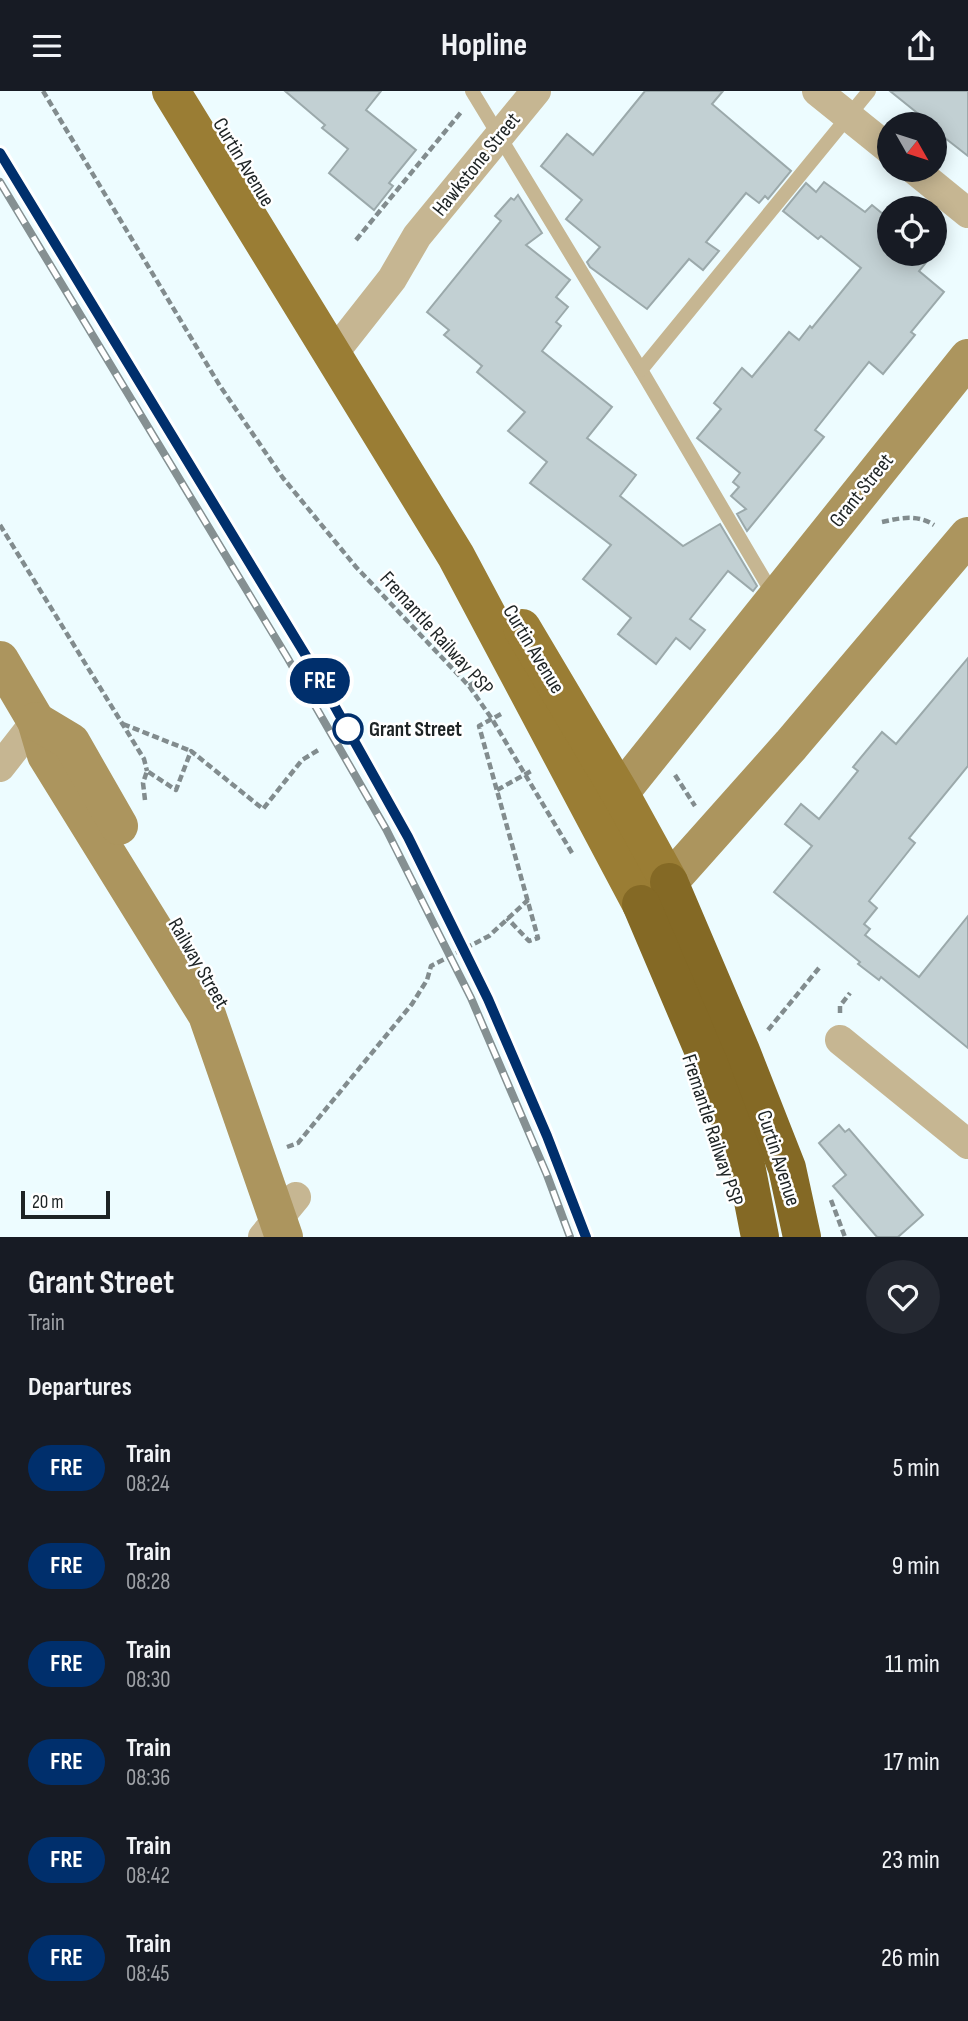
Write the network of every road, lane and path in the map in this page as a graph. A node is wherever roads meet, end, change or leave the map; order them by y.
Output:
1 (43, 91) edge
2 (171, 91) edge
3 (202, 91) edge
4 (536, 91) edge
5 (817, 91) edge
6 (869, 91) edge
7 (473, 93) edge
8 (848, 116) junction
9 (500, 135) junction
10 (877, 139) edge
11 (930, 182) edge
12 (968, 213) edge
13 (356, 240) dead end
14 (334, 335) junction
15 (968, 358) edge
16 (641, 370) junction
17 (845, 510) junction
18 (0, 525) edge
19 (965, 540) edge
20 (775, 597) junction
21 (0, 660) edge
22 (492, 719) junction
23 (36, 721) junction
24 (122, 724) junction
25 (320, 750) dead end
26 (191, 751) junction
27 (0, 767) edge
28 (147, 771) junction
29 (673, 771) dead end
30 (524, 776) junction
31 (498, 790) junction
32 (609, 807) junction
33 (701, 815) dead end
34 (130, 845) junction
35 (573, 855) dead end
36 (655, 893) junction
37 (527, 900) junction
38 (507, 918) junction
39 (819, 968) dead end
40 (769, 1028) dead end
41 (840, 1040) dead end
42 (968, 1144) edge
43 (279, 1150) junction
44 (280, 1223) edge
45 (312, 1237) edge
46 (760, 1237) edge
47 (802, 1237) edge

1 - 22 path, Fremantle Railway PSP
2 - 14 main road, Curtin Avenue
3 - 14 main road, Curtin Avenue
4 - 9 street, Hawkstone Street
5 - 8 street
6 - 8 lane
7 - 9 lane
7 - 13 path
8 - 10 street
8 - 16 lane
9 - 14 street, Hawkstone Street
9 - 16 lane
11 - 12 street
14 - 32 main road, Curtin Avenue
15 - 17 street, Grant Street
16 - 20 lane
17 - 19 path
17 - 20 street, Grant Street
18 - 24 path
19 - 36 street
20 - 32 street, Grant Street
21 - 23 street, Railway Street
22 - 30 path, Fremantle Railway PSP
22 - 31 path
23 - 27 street
23 - 34 street, Railway Street
23 - 44 street, Railway Street
24 - 26 path
24 - 28 path
25 - 26 path
26 - 28 path
28 - 34 path
29 - 33 path
30 - 31 path
30 - 35 path, Fremantle Railway PSP
31 - 37 path
32 - 36 main road, Curtin Avenue
34 - 43 street, Railway Street
36 - 46 highway, Curtin Avenue
36 - 47 highway, Curtin Avenue
37 - 38 path
37 - 38 path
38 - 43 path
39 - 40 path
41 - 42 street
43 - 44 street, Railway Street
44 - 45 street, Railway Street

